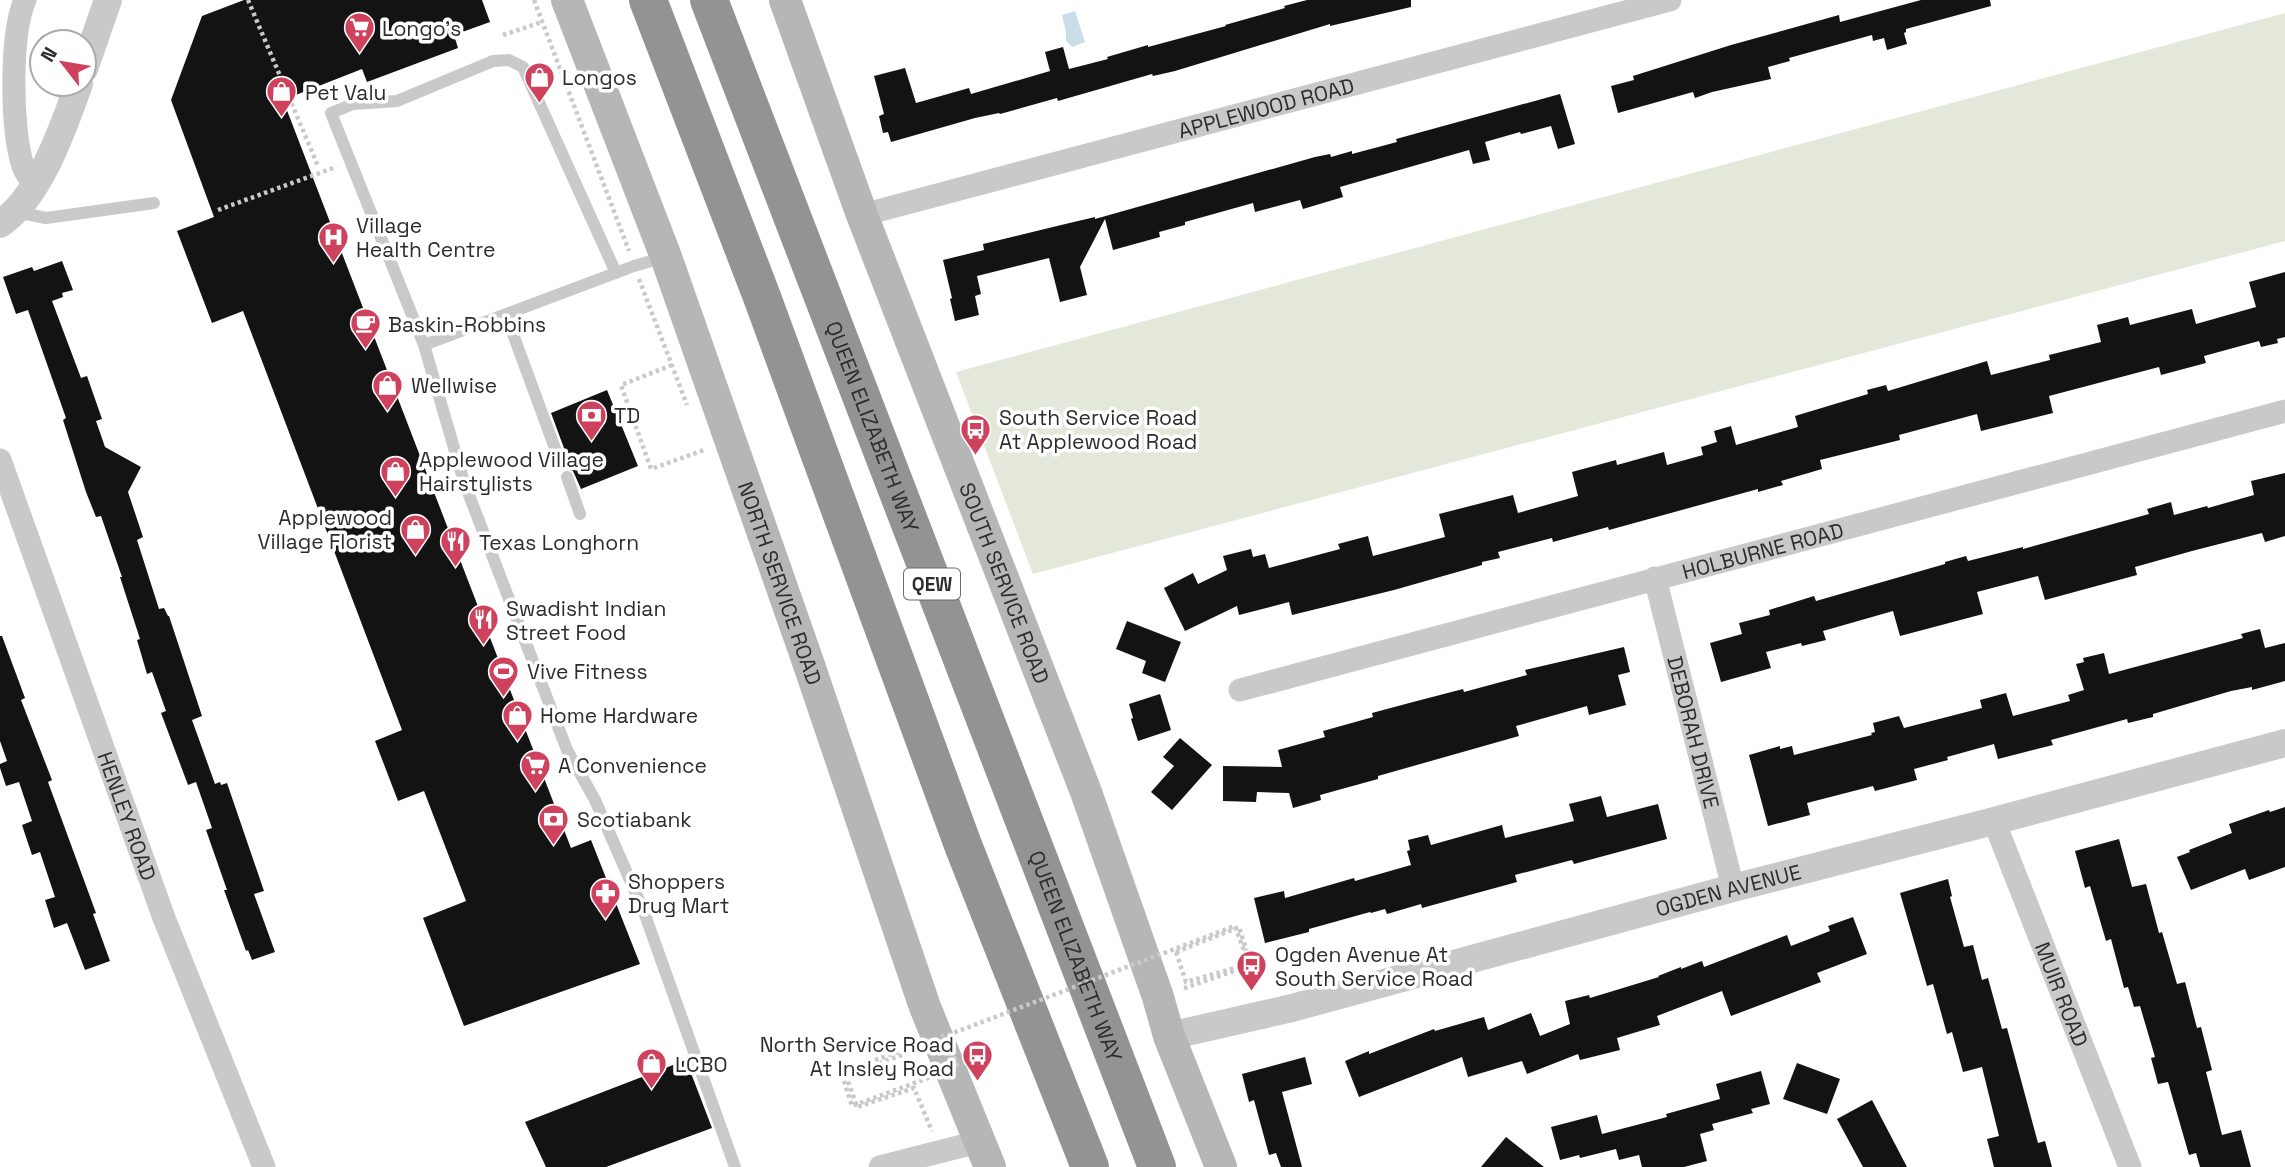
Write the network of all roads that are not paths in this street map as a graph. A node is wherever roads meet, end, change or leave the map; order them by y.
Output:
1 (25, 0) edge
2 (108, 0) edge
3 (567, 0) edge
4 (648, 0) edge
5 (709, 0) edge
6 (785, 0) edge
7 (1670, 0) edge
8 (98, 29) edge
9 (74, 98) edge
10 (34, 184) junction
11 (154, 202) dead end
12 (862, 215) junction
13 (7, 218) edge
14 (666, 257) junction
15 (615, 273) junction
16 (506, 315) junction
17 (424, 345) junction
18 (2285, 411) edge
19 (0, 460) edge
20 (560, 462) dead end
21 (567, 477) dead end
22 (580, 514) dead end
23 (1655, 578) junction
24 (1240, 690) dead end
25 (2285, 743) edge
26 (1994, 821) junction
27 (1733, 888) junction
28 (1169, 1036) junction
29 (984, 1155) edge
30 (264, 1167) edge
31 (735, 1167) edge
32 (880, 1167) edge
33 (1090, 1167) edge
34 (1157, 1167) edge
35 (1221, 1167) edge
36 (2130, 1167) edge

1 - 10 street
2 - 8 street
3 - 14 main road, NORTH SERVICE ROAD
4 - 33 highway, QEW
5 - 34 highway, QUEEN ELIZABETH WAY / QEW
6 - 12 main road, SOUTH SERVICE ROAD
7 - 12 street, APPLEWOOD ROAD
9 - 10 street
10 - 13 street
11 - 13 lane
12 - 28 main road, SOUTH SERVICE ROAD
14 - 15 lane
14 - 29 main road, NORTH SERVICE ROAD
15 - 16 lane
15 - 17 lane
16 - 17 lane
16 - 20 lane
17 - 31 lane
18 - 23 street, HOLBURNE ROAD
19 - 30 street, HENLEY ROAD
21 - 22 lane
23 - 24 street, HOLBURNE ROAD
23 - 27 street, DEBORAH DRIVE
25 - 26 street, OGDEN AVENUE
26 - 27 street, OGDEN AVENUE
26 - 36 street, MUIR ROAD
27 - 28 street, OGDEN AVENUE
28 - 35 main road, SOUTH SERVICE ROAD
29 - 32 street

